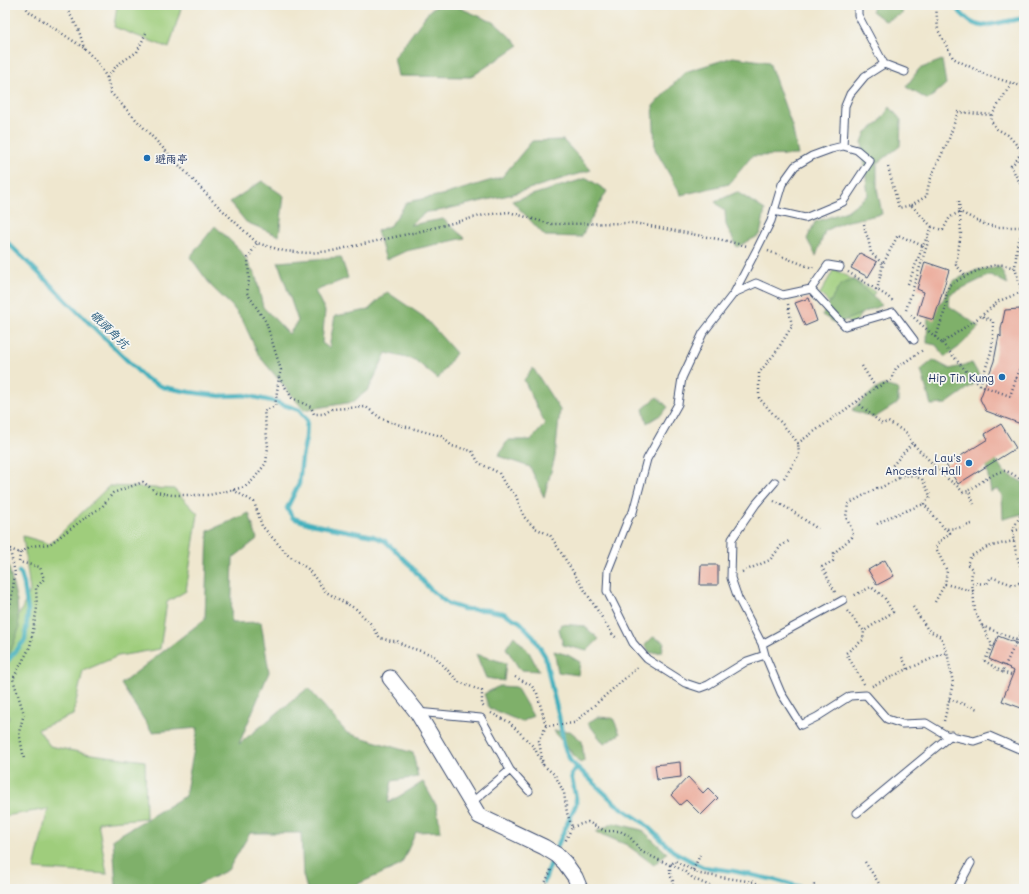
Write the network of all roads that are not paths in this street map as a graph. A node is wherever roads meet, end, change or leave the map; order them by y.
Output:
1 (858, 5) edge
2 (884, 64) junction
3 (905, 72) dead end
4 (843, 146) junction
5 (774, 211) junction
6 (840, 267) road end
7 (811, 290) junction
8 (734, 293) junction
9 (914, 340) dead end
10 (775, 484) road end
11 (842, 601) road end
12 (762, 644) junction
13 (765, 654) junction
14 (390, 678) dead end
15 (417, 712) junction
16 (951, 736) junction
17 (1024, 751) edge
18 (510, 770) junction
19 (529, 791) dead end
20 (471, 803) junction
21 (857, 814) dead end
22 (971, 863) dead end
23 (580, 889) edge
24 (957, 889) edge

1 - 2 lane
2 - 3 lane
2 - 4 lane
4 - 5 lane
4 - 5 lane
5 - 8 lane
6 - 7 lane
7 - 8 lane
7 - 9 lane
8 - 13 lane
10 - 12 lane
11 - 12 lane
12 - 13 lane
13 - 16 lane
14 - 15 street
15 - 18 lane
15 - 20 street
16 - 17 lane
16 - 21 lane
18 - 19 lane
18 - 20 lane
20 - 23 street
22 - 24 lane

